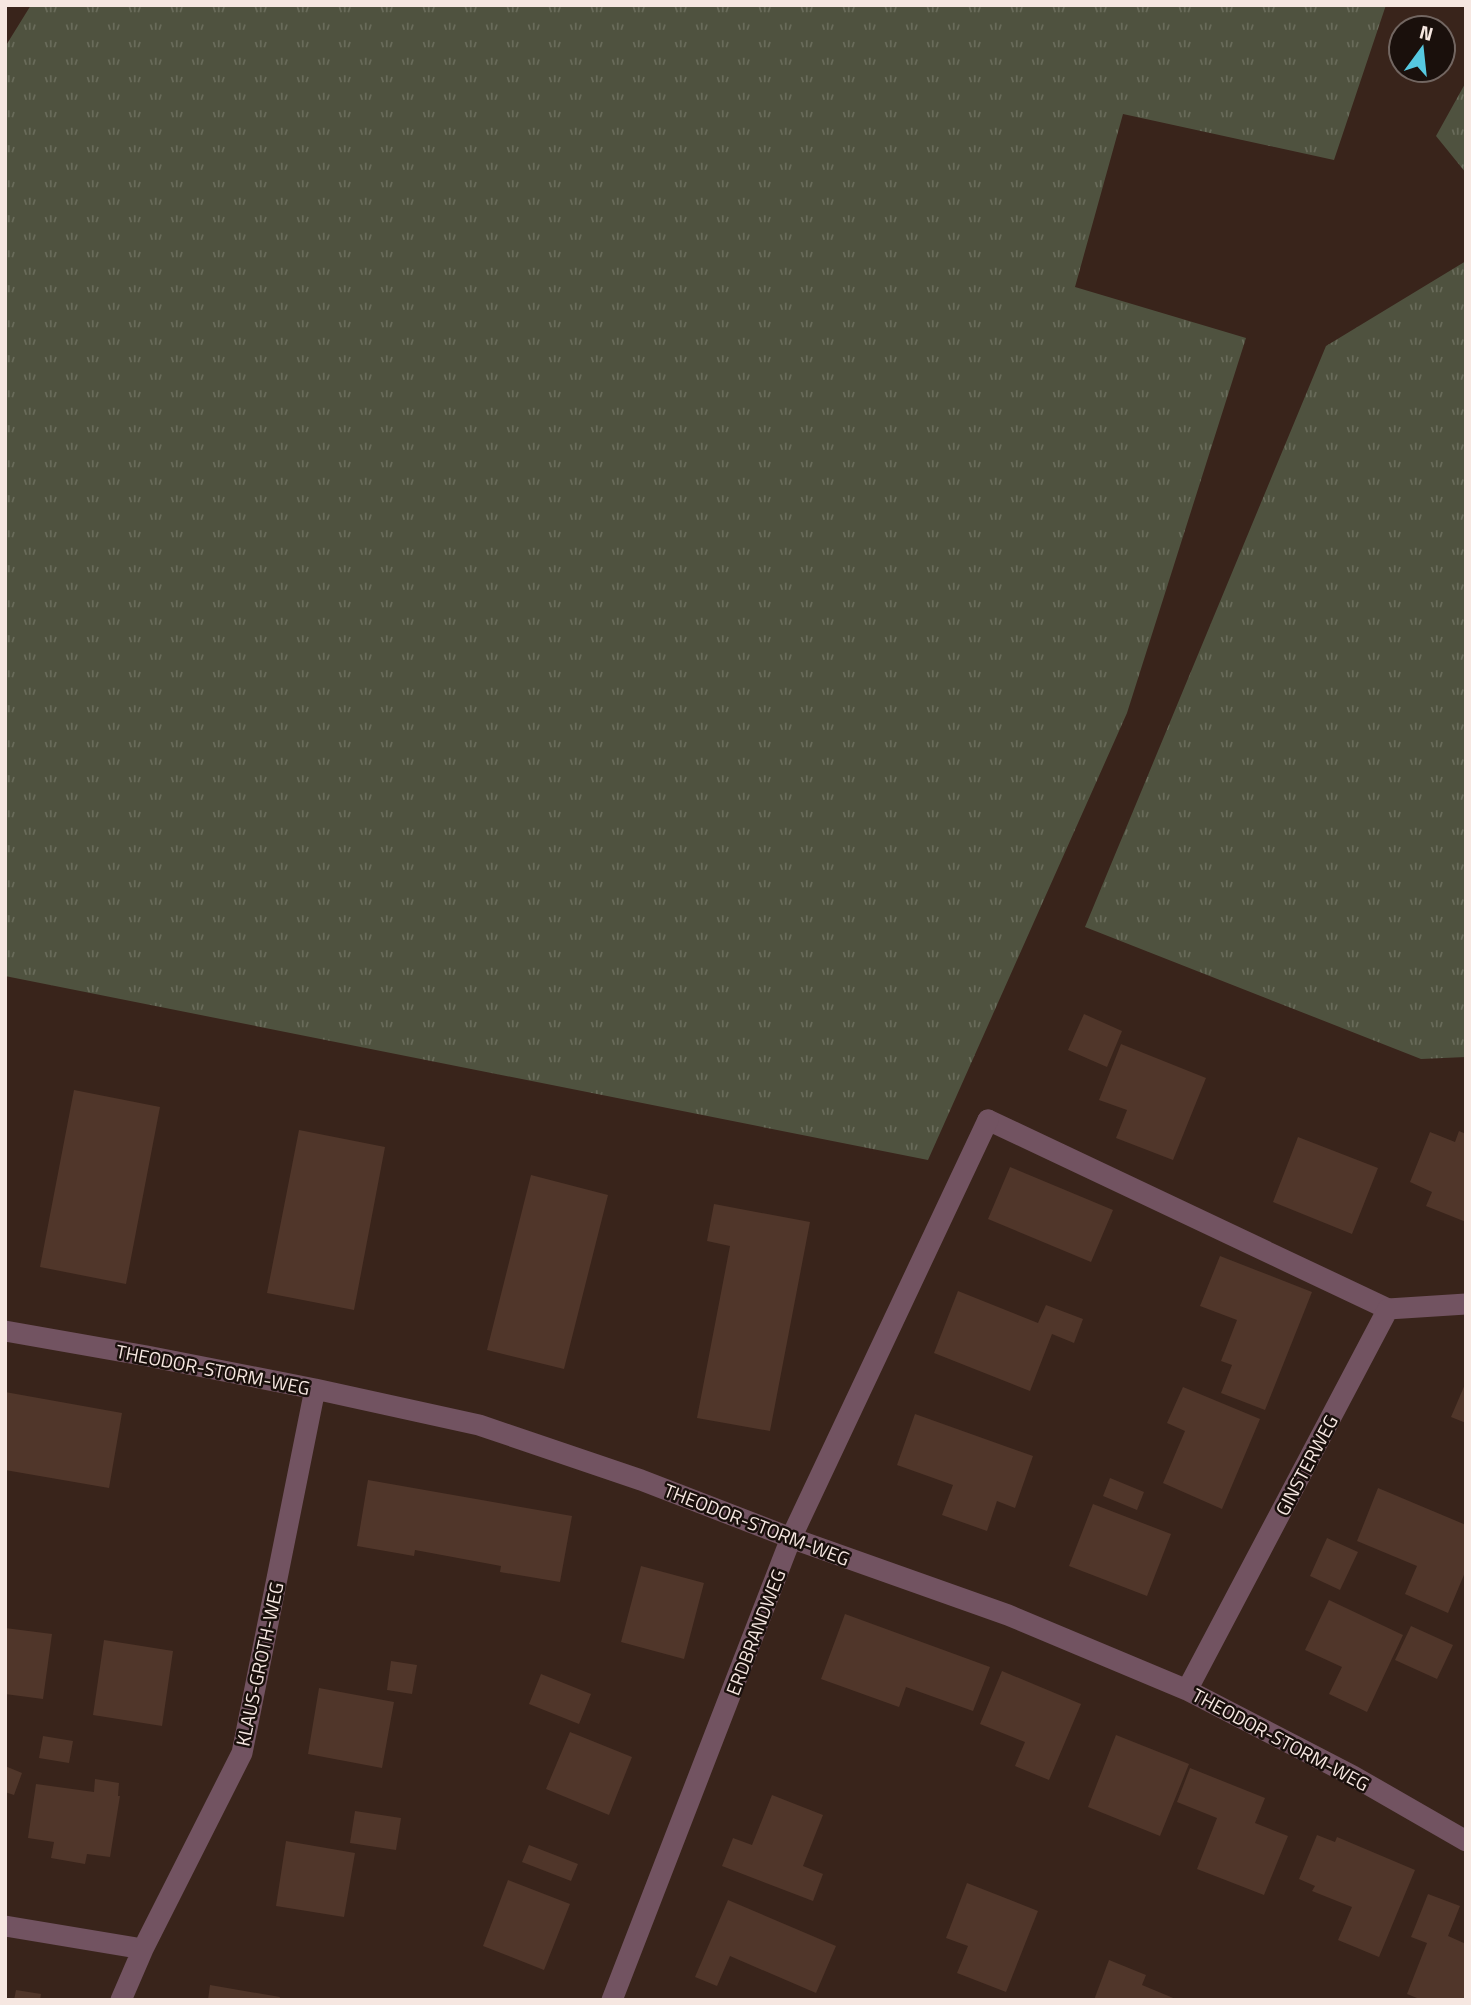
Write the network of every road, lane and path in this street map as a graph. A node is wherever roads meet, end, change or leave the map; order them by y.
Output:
1 (1466, 1304) edge
2 (1388, 1310) junction
3 (5, 1331) edge
4 (315, 1389) junction
5 (791, 1538) junction
6 (1187, 1690) junction
7 (1466, 1841) edge
8 (5, 1926) edge
9 (143, 1949) junction
10 (121, 2000) edge
11 (612, 2000) edge

1 - 2 street
2 - 5 street, ERDBRANDWEG
2 - 6 street, GINSTERWEG
3 - 4 street, THEODOR-STORM-WEG
4 - 5 street, THEODOR-STORM-WEG
4 - 9 street, KLAUS-GROTH-WEG
5 - 6 street, THEODOR-STORM-WEG
5 - 11 street, ERDBRANDWEG
6 - 7 street, THEODOR-STORM-WEG
8 - 9 street
9 - 10 street, KLAUS-GROTH-WEG

